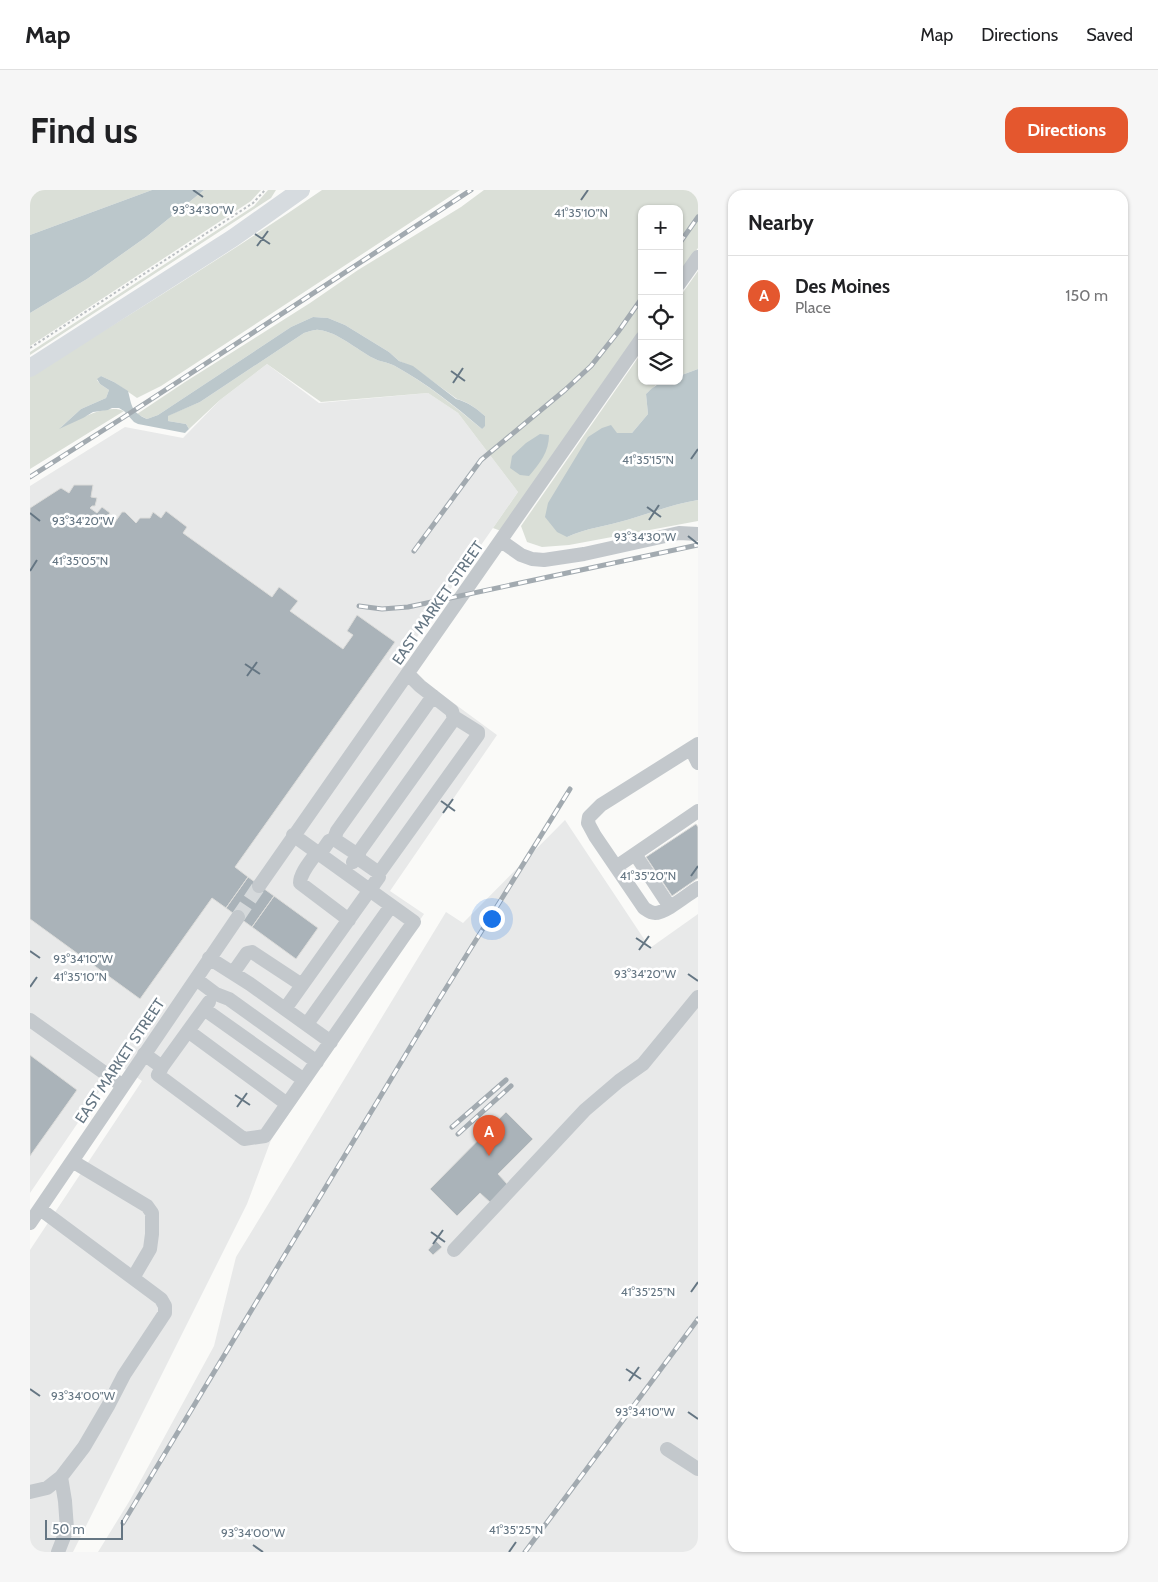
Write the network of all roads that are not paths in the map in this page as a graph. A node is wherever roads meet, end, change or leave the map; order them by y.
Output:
1 (301, 190) edge
2 (698, 257) edge
3 (683, 278) edge
4 (641, 340) edge
5 (30, 368) edge
6 (698, 534) edge
7 (501, 541) junction
8 (408, 674) junction
9 (432, 696) junction
10 (454, 717) junction
11 (694, 747) edge
12 (698, 762) edge
13 (698, 811) edge
14 (293, 836) junction
15 (334, 839) junction
16 (318, 854) junction
17 (636, 854) junction
18 (358, 855) junction
19 (616, 868) junction
20 (379, 872) junction
21 (346, 873) junction
22 (259, 886) tunnel mouth
23 (698, 888) edge
24 (370, 891) junction
25 (391, 906) junction
26 (670, 907) junction
27 (238, 917) tunnel mouth
28 (349, 920) junction
29 (210, 958) junction
30 (233, 973) junction
31 (196, 979) junction
32 (302, 985) junction
33 (216, 994) junction
34 (698, 997) edge
35 (204, 1009) junction
36 (285, 1009) junction
37 (30, 1020) edge
38 (306, 1024) junction
39 (188, 1031) junction
40 (331, 1042) junction
41 (144, 1054) junction
42 (317, 1062) junction
43 (162, 1067) junction
44 (304, 1080) junction
45 (122, 1086) junction
46 (287, 1104) junction
47 (72, 1161) junction
48 (40, 1209) junction
49 (30, 1223) edge
50 (454, 1250) dead end
51 (133, 1278) junction
52 (668, 1449) dead end
53 (698, 1469) edge
54 (61, 1477) junction
55 (30, 1492) edge
56 (58, 1552) edge

1 - 5 main road
2 - 3 street
4 - 7 street, EAST MARKET STREET
6 - 7 street
7 - 8 street, EAST MARKET STREET
8 - 9 street
8 - 14 street, EAST MARKET STREET
9 - 10 street
9 - 15 street
10 - 18 street
10 - 20 street
11 - 12 street
11 - 19 street
13 - 17 street
14 - 16 street
14 - 22 street, EAST MARKET STREET
15 - 16 street
15 - 18 street
16 - 21 street
16 - 28 street
17 - 19 street
17 - 26 street
18 - 20 street
18 - 21 street
19 - 26 street
20 - 24 street
21 - 24 street
23 - 26 street
24 - 25 street
24 - 28 street
25 - 38 street
25 - 40 street
27 - 29 street, EAST MARKET STREET
28 - 32 street
29 - 30 street
29 - 31 street, EAST MARKET STREET
30 - 32 street
30 - 36 street
31 - 33 street
31 - 41 street, EAST MARKET STREET
32 - 36 street
33 - 35 street
33 - 42 street
34 - 50 street
35 - 39 street
35 - 44 street
36 - 38 street
37 - 45 street
38 - 40 street
39 - 43 street
39 - 46 street
40 - 42 street
41 - 43 street
41 - 45 street, EAST MARKET STREET
42 - 44 street
43 - 46 street
44 - 46 street
45 - 47 street, EAST MARKET STREET
47 - 48 street, EAST MARKET STREET
47 - 51 street
48 - 49 street, EAST MARKET STREET
48 - 51 street
51 - 54 street
52 - 53 street
54 - 55 street
54 - 56 street

